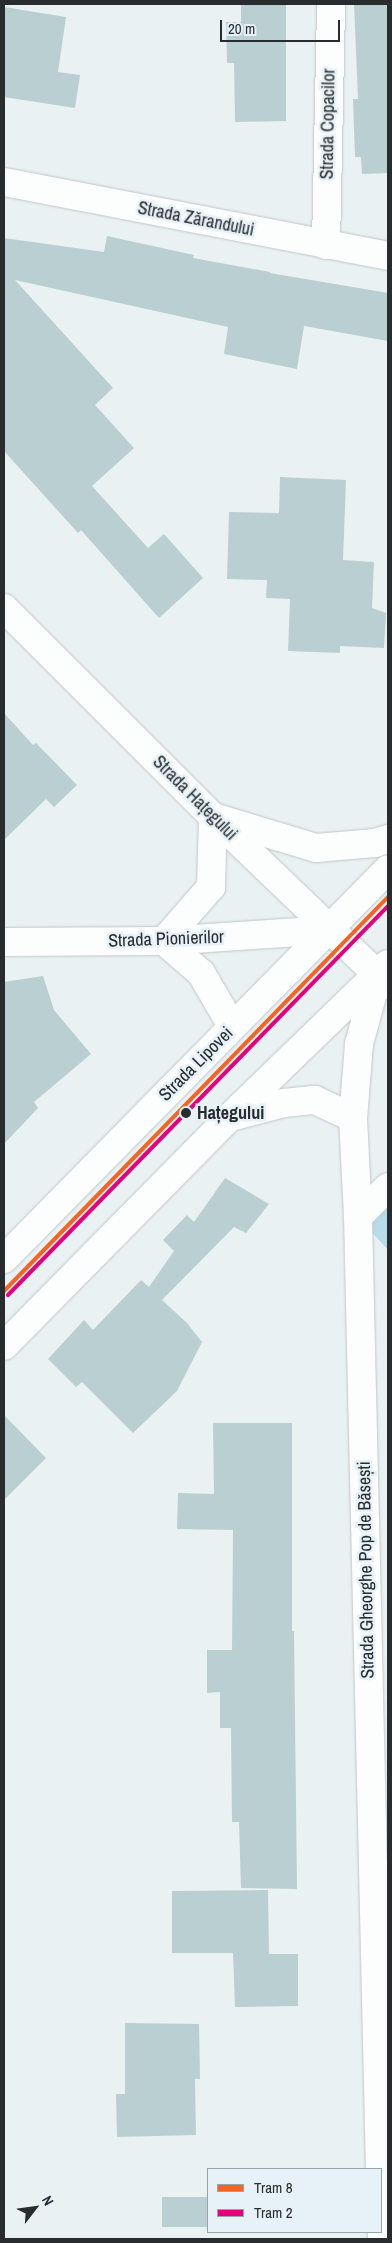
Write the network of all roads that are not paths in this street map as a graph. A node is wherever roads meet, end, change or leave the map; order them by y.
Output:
1 (330, 4) edge
2 (4, 182) edge
3 (326, 245) junction
4 (388, 256) edge
5 (4, 608) edge
6 (213, 817) junction
7 (388, 839) edge
8 (388, 869) edge
9 (329, 930) junction
10 (164, 941) junction
11 (4, 942) edge
12 (385, 974) edge
13 (232, 1026) junction
14 (230, 1117) junction
15 (353, 1118) junction
16 (388, 1186) edge
17 (358, 1217) junction
18 (4, 1259) edge
19 (4, 1346) edge
20 (380, 2168) edge

1 - 3 street, Strada Copacilor
2 - 3 street, Strada Zărandului
3 - 4 street, Strada Zărandului
5 - 6 street, Strada Hațegului
6 - 7 street
6 - 9 street, Strada Hațegului
6 - 10 street
8 - 9 street, Strada Lipovei
9 - 10 street, Strada Pionierilor
9 - 12 street, Strada Hațegului
9 - 13 street, Strada Lipovei
10 - 11 street, Strada Pionierilor
10 - 13 street
12 - 14 street
12 - 15 street, Strada Gheorghe Pop de Băsești
13 - 18 street, Strada Lipovei
14 - 15 street
14 - 19 street
15 - 17 street, Strada Gheorghe Pop de Băsești
16 - 17 street
17 - 20 street, Strada Gheorghe Pop de Băsești

